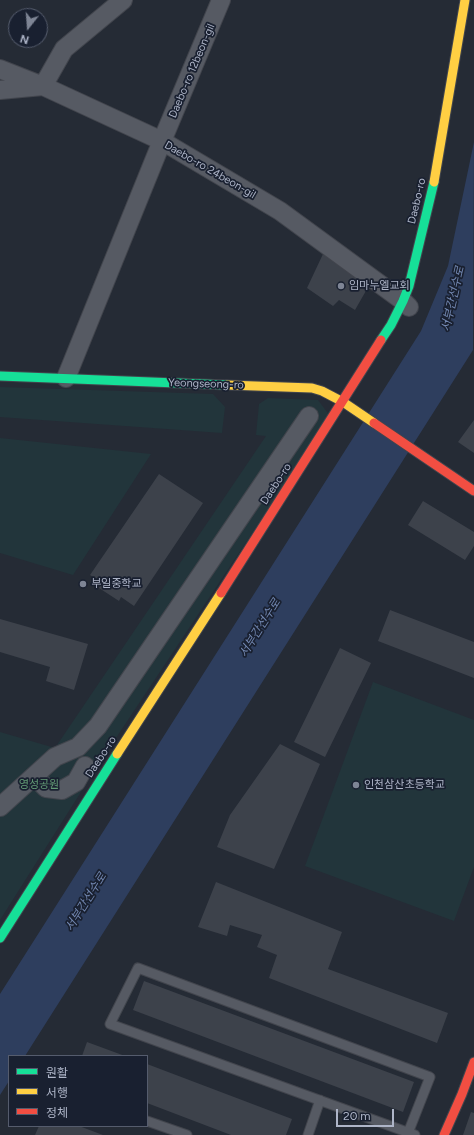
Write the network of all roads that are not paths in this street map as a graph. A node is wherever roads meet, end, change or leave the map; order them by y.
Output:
1 (123, 0) edge
2 (221, 0) edge
3 (465, 0) edge
4 (0, 69) edge
5 (43, 86) junction
6 (0, 90) edge
7 (162, 142) junction
8 (406, 304) junction
9 (0, 376) edge
10 (66, 378) junction
11 (343, 402) junction
12 (309, 416) dead end
13 (474, 492) edge
14 (55, 757) junction
15 (86, 766) junction
16 (106, 772) junction
17 (34, 776) junction
18 (0, 807) edge
19 (0, 938) edge
20 (474, 1062) edge
21 (468, 1097) edge
22 (320, 1100) junction
23 (148, 1121) edge
24 (411, 1134) edge
25 (187, 1135) edge
26 (308, 1135) edge
27 (444, 1135) edge

1 - 5 street
2 - 7 street, Daebo-ro 12beon-gil
3 - 8 street, Daebo-ro
4 - 5 street, Daebo-ro 24beon-gil
5 - 6 street
5 - 7 street, Daebo-ro 24beon-gil
7 - 8 street, Daebo-ro 24beon-gil
7 - 10 street
8 - 11 street, Daebo-ro
9 - 10 street, Yeongseong-ro
10 - 11 street, Yeongseong-ro
11 - 13 street, Yeongseong-ro
11 - 16 street, Daebo-ro
12 - 14 street
14 - 15 street
14 - 17 street
15 - 16 street
15 - 17 street
16 - 19 street, Daebo-ro
17 - 18 street
20 - 21 street
21 - 27 street
22 - 24 lane
22 - 24 lane
22 - 26 lane
23 - 25 lane

